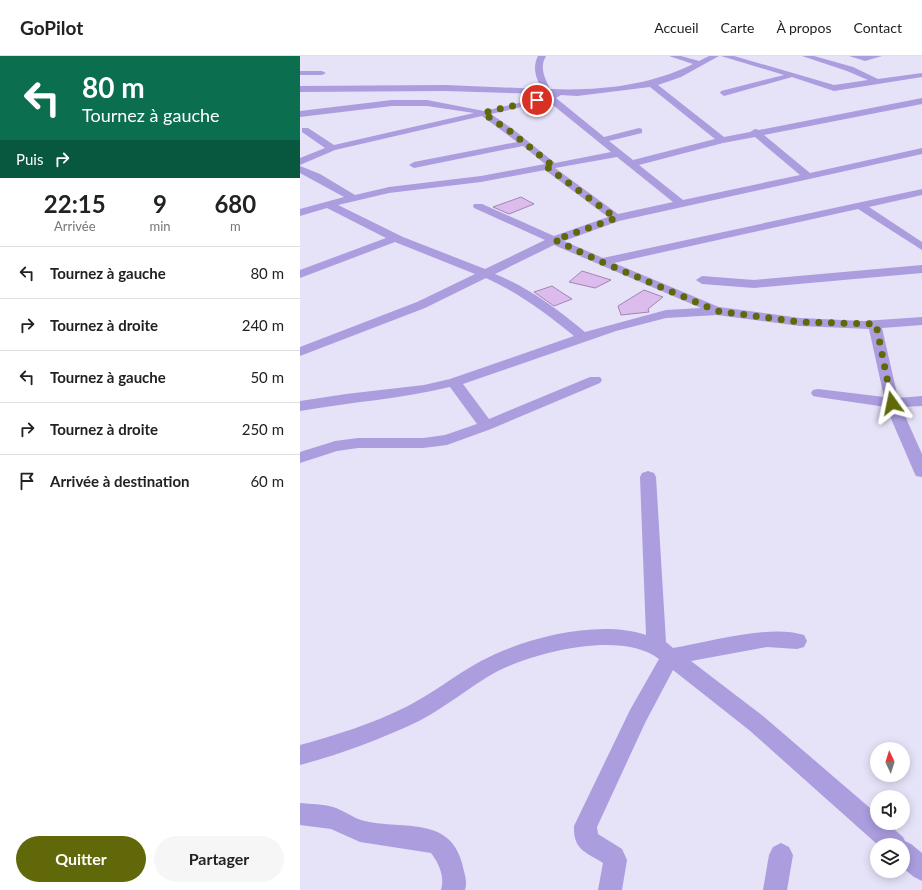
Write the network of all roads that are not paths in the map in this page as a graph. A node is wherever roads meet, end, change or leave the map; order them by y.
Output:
1 (542, 56) edge
2 (673, 56) edge
3 (715, 56) edge
4 (725, 56) edge
5 (806, 56) edge
6 (852, 56) edge
7 (878, 56) edge
8 (700, 64) junction
9 (300, 73) edge
10 (322, 73) dead end
11 (793, 75) junction
12 (922, 76) edge
13 (907, 78) junction
14 (878, 82) junction
15 (652, 84) junction
16 (922, 85) edge
17 (300, 89) edge
18 (724, 93) dead end
19 (551, 94) junction
20 (922, 101) edge
21 (485, 112) junction
22 (300, 114) edge
23 (305, 130) dead end
24 (639, 130) dead end
25 (755, 132) junction
26 (602, 140) junction
27 (722, 140) junction
28 (524, 143) junction
29 (332, 148) junction
30 (917, 152) edge
31 (618, 154) junction
32 (300, 162) edge
33 (922, 162) edge
34 (631, 164) junction
35 (414, 165) dead end
36 (550, 166) junction
37 (300, 169) edge
38 (809, 177) junction
39 (922, 192) edge
40 (353, 198) junction
41 (328, 204) junction
42 (681, 204) junction
43 (859, 205) junction
44 (478, 206) dead end
45 (300, 213) edge
46 (616, 218) junction
47 (395, 238) junction
48 (555, 240) junction
49 (922, 247) edge
50 (602, 262) junction
51 (922, 269) edge
52 (300, 274) edge
53 (488, 274) junction
54 (702, 280) dead end
55 (717, 311) junction
56 (922, 321) edge
57 (876, 324) junction
58 (583, 337) junction
59 (300, 352) edge
60 (595, 380) dead end
61 (454, 382) junction
62 (818, 393) dead end
63 (922, 401) edge
64 (892, 403) junction
65 (300, 406) edge
66 (486, 426) junction
67 (300, 458) edge
68 (922, 472) edge
69 (648, 477) dead end
70 (797, 641) dead end
71 (663, 651) junction
72 (300, 755) edge
73 (300, 814) edge
74 (887, 838) edge
75 (781, 855) dead end
76 (910, 858) edge
77 (922, 869) edge
78 (454, 890) edge
79 (610, 890) edge
80 (775, 890) edge

1 - 19 street
2 - 8 street
3 - 8 street
4 - 11 street
5 - 14 street
6 - 7 street
8 - 15 street
9 - 10 street
11 - 14 street
11 - 18 street
12 - 13 street
13 - 14 street
13 - 16 street
15 - 19 street
15 - 27 street
17 - 19 street
19 - 21 street
19 - 26 street
20 - 25 street
21 - 22 street
21 - 28 street
21 - 29 street
23 - 29 street
24 - 26 street
25 - 27 street
25 - 38 street
26 - 31 street
27 - 34 street
28 - 35 street
28 - 36 street
29 - 32 street
30 - 33 street
30 - 38 street
31 - 34 street
31 - 36 street
34 - 42 street
36 - 40 street
36 - 46 street
37 - 40 street
38 - 42 street
39 - 43 street
40 - 41 street
41 - 45 street
41 - 47 street
42 - 46 street
43 - 49 street
43 - 50 street
44 - 48 street
46 - 48 street
47 - 52 street
47 - 53 street
48 - 50 street
48 - 53 street
50 - 55 street
51 - 54 street
53 - 58 street
53 - 59 street
55 - 57 street
55 - 58 street
56 - 57 street
57 - 64 street
58 - 61 street
60 - 66 street
61 - 65 street
61 - 66 street
62 - 64 street
63 - 64 street
64 - 68 street
66 - 67 street
69 - 71 street
70 - 71 street
71 - 72 street
71 - 74 street
71 - 79 street
73 - 78 street
75 - 80 street
76 - 77 street

